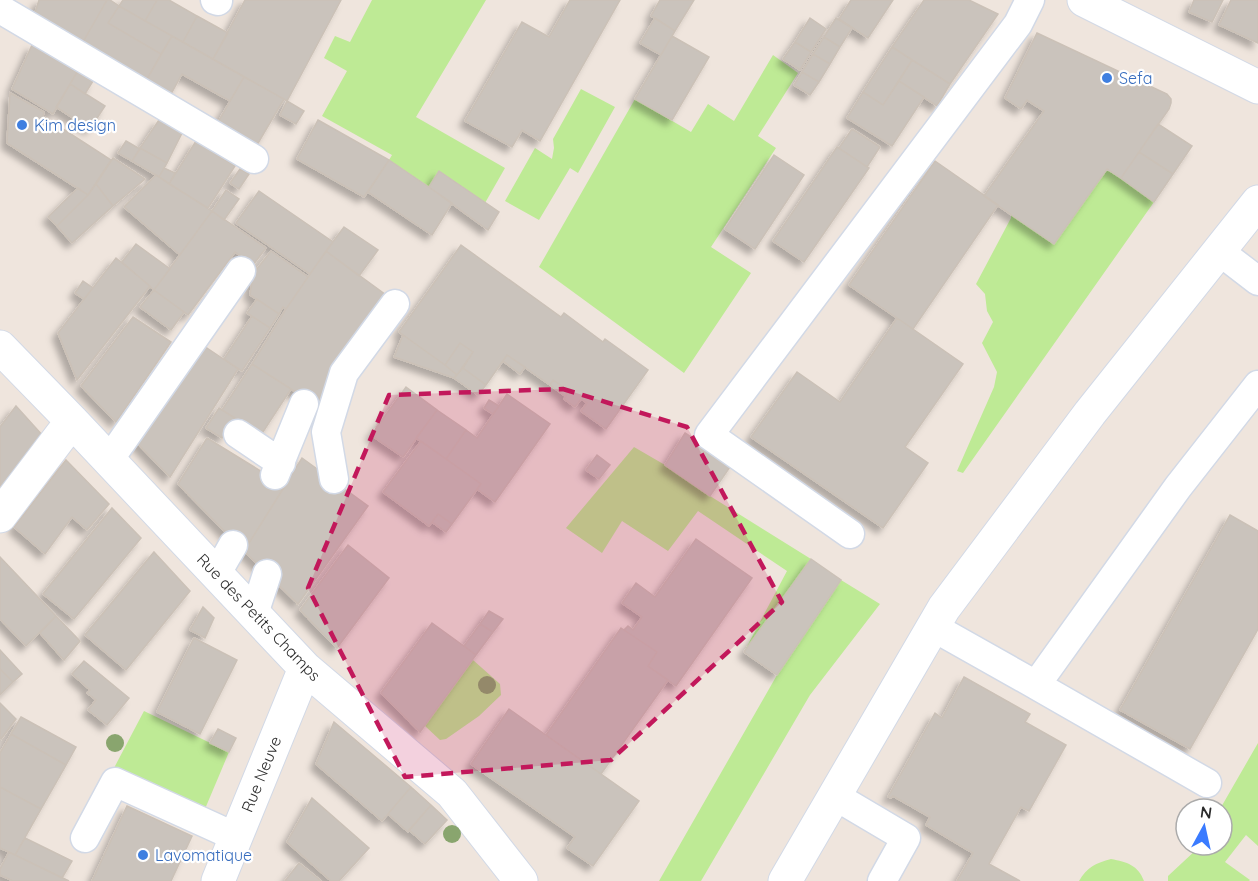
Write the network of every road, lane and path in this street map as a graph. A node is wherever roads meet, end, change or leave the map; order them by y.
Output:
1 (1030, 0) edge
2 (1084, 0) edge
3 (0, 9) edge
4 (1258, 87) edge
5 (254, 159) dead end
6 (1258, 202) edge
7 (1219, 251) junction
8 (241, 271) dead end
9 (1258, 281) edge
10 (395, 304) dead end
11 (0, 347) edge
12 (1258, 385) edge
13 (304, 404) dead end
14 (72, 421) junction
15 (238, 434) dead end
16 (110, 460) junction
17 (334, 479) dead end
18 (0, 516) edge
19 (850, 534) dead end
20 (234, 545) dead end
21 (217, 573) junction
22 (267, 574) dead end
23 (254, 614) junction
24 (933, 627) junction
25 (305, 668) junction
26 (1036, 685) junction
27 (1207, 783) dead end
28 (836, 796) junction
29 (236, 837) junction
30 (86, 838) dead end
31 (218, 881) edge
32 (521, 881) edge
33 (785, 881) edge
34 (882, 881) edge

1 - 19 lane
2 - 4 street
3 - 5 lane
6 - 7 street
7 - 9 lane
7 - 24 street
8 - 16 lane
10 - 17 lane
11 - 14 street, Rue des Petits Champs
12 - 26 lane
13 - 15 lane
14 - 16 street, Rue des Petits Champs
14 - 18 street
16 - 21 street, Rue des Petits Champs
20 - 21 lane
21 - 23 street, Rue des Petits Champs
22 - 23 lane
23 - 25 street, Rue des Petits Champs
24 - 26 lane
24 - 28 street
25 - 29 street, Rue Neuve
25 - 32 street, Rue des Petits Champs
26 - 27 lane
28 - 33 street
28 - 34 lane
29 - 30 lane
29 - 31 street, Rue Neuve

